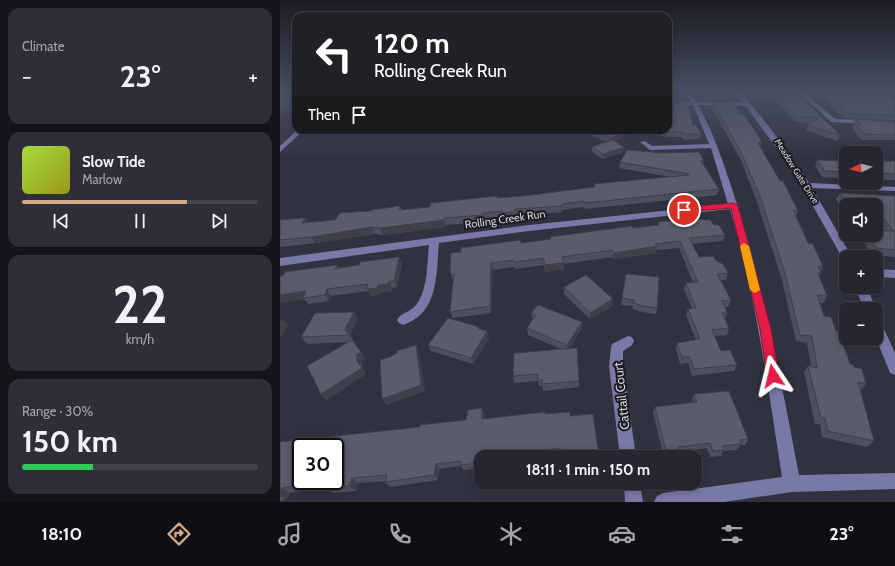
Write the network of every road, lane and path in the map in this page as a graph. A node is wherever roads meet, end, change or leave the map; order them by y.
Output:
1 (700, 114) edge
2 (757, 114) edge
3 (826, 114) edge
4 (872, 123) edge
5 (298, 134) edge
6 (643, 142) dead end
7 (714, 146) junction
8 (280, 150) edge
9 (807, 185) junction
10 (895, 189) edge
11 (734, 206) junction
12 (434, 241) junction
13 (843, 250) edge
14 (280, 262) edge
15 (883, 273) edge
16 (895, 274) edge
17 (403, 320) dead end
18 (883, 340) edge
19 (628, 341) dead end
20 (895, 369) edge
21 (627, 450) edge
22 (895, 481) edge
23 (792, 484) junction
24 (633, 490) edge
25 (634, 502) edge
26 (662, 502) edge

1 - 7 street
2 - 9 street, Meadow Gate Drive
3 - 4 street
5 - 8 street
6 - 7 street
7 - 11 street
9 - 10 street
9 - 13 street, Meadow Gate Drive
11 - 12 street, Rolling Creek Run
11 - 23 street
12 - 14 street, Rolling Creek Run
12 - 17 street
15 - 16 street
18 - 20 street
19 - 21 street, Cattail Court
22 - 23 street
23 - 26 street
24 - 25 street

